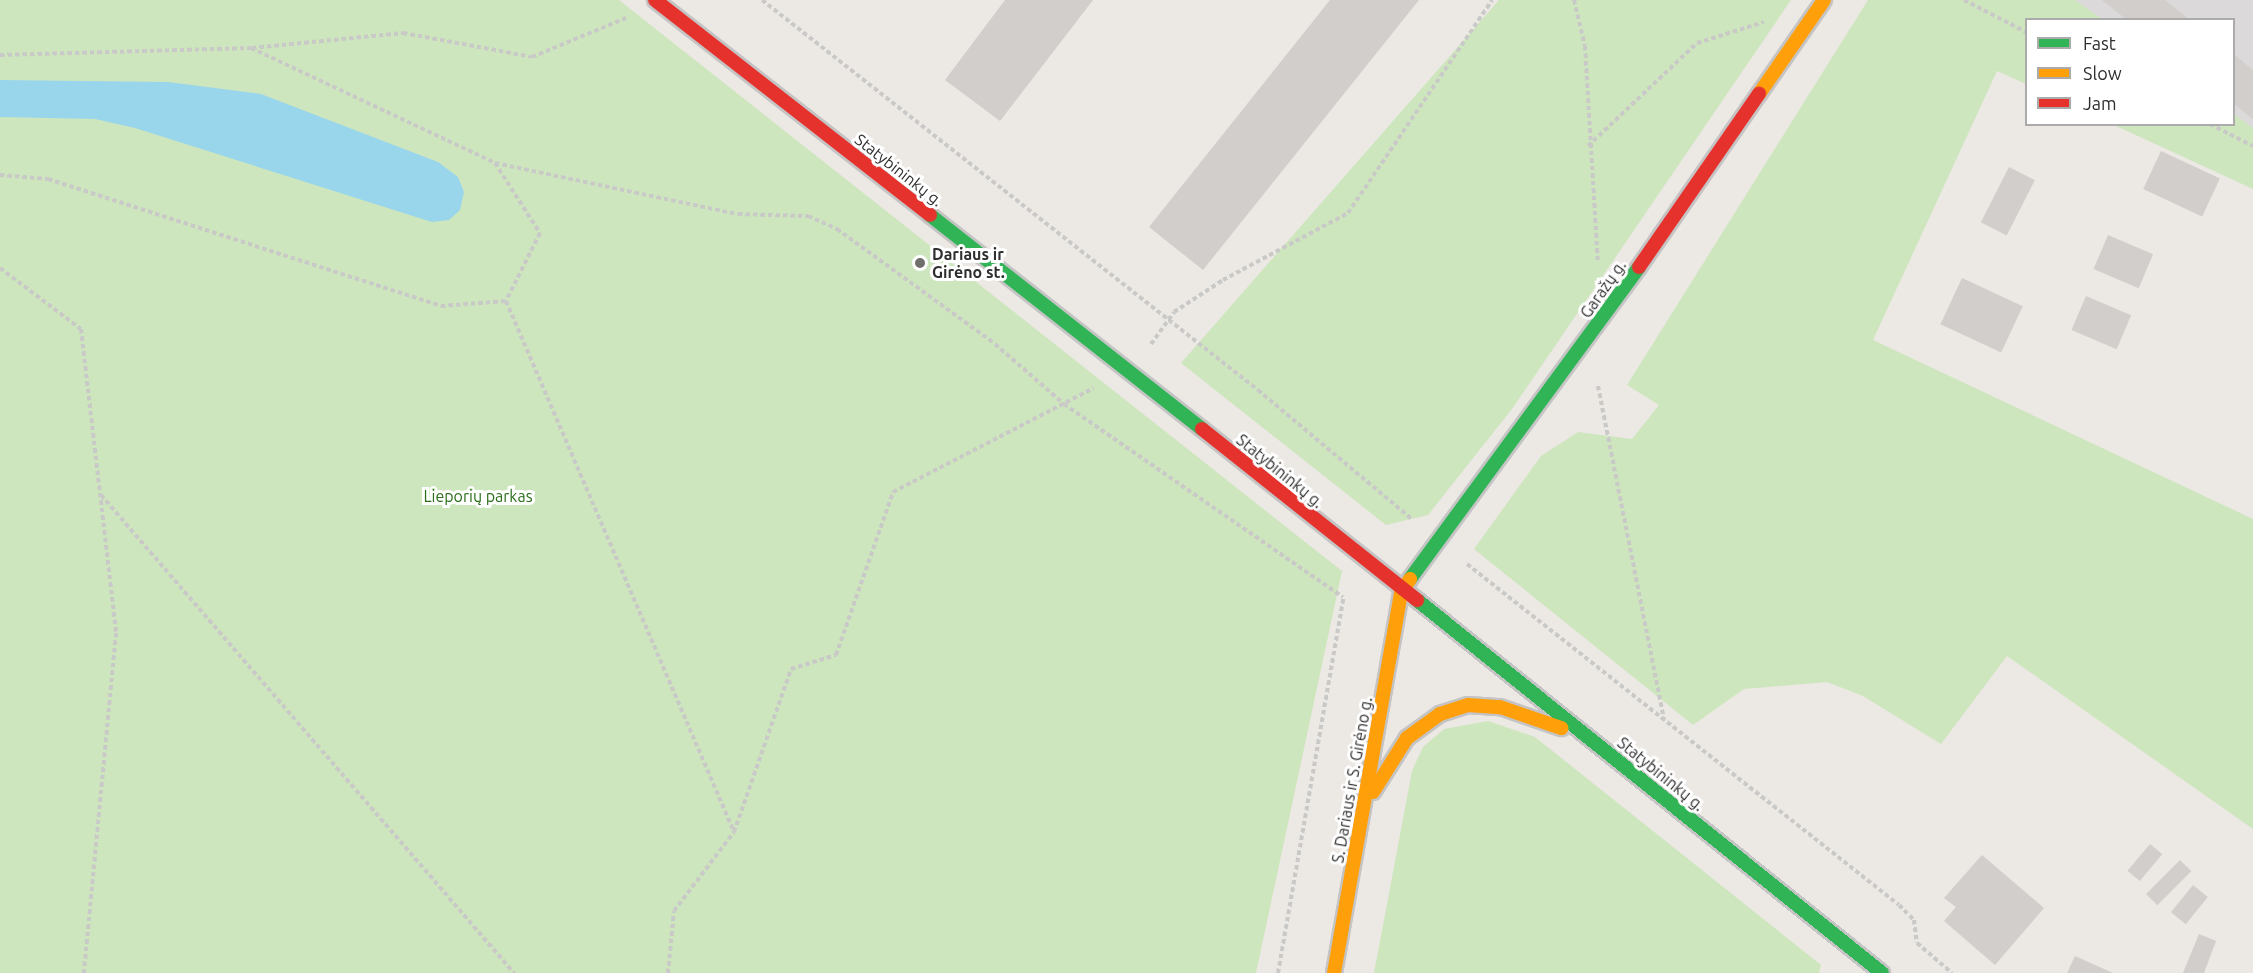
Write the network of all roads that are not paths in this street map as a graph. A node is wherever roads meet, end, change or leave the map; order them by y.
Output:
1 (1824, 0) edge
2 (657, 2) edge
3 (1401, 592) junction
4 (1592, 740) junction
5 (1366, 804) junction
6 (1334, 973) edge
7 (1882, 973) edge

1 - 3 main road, Garažų g.
2 - 3 main road, Statybininkų g.
3 - 4 main road, Statybininkų g.
3 - 5 main road, S. Dariaus ir S. Girėno g.
4 - 5 main road
4 - 7 main road, Statybininkų g.
5 - 6 main road, S. Dariaus ir S. Girėno g.

